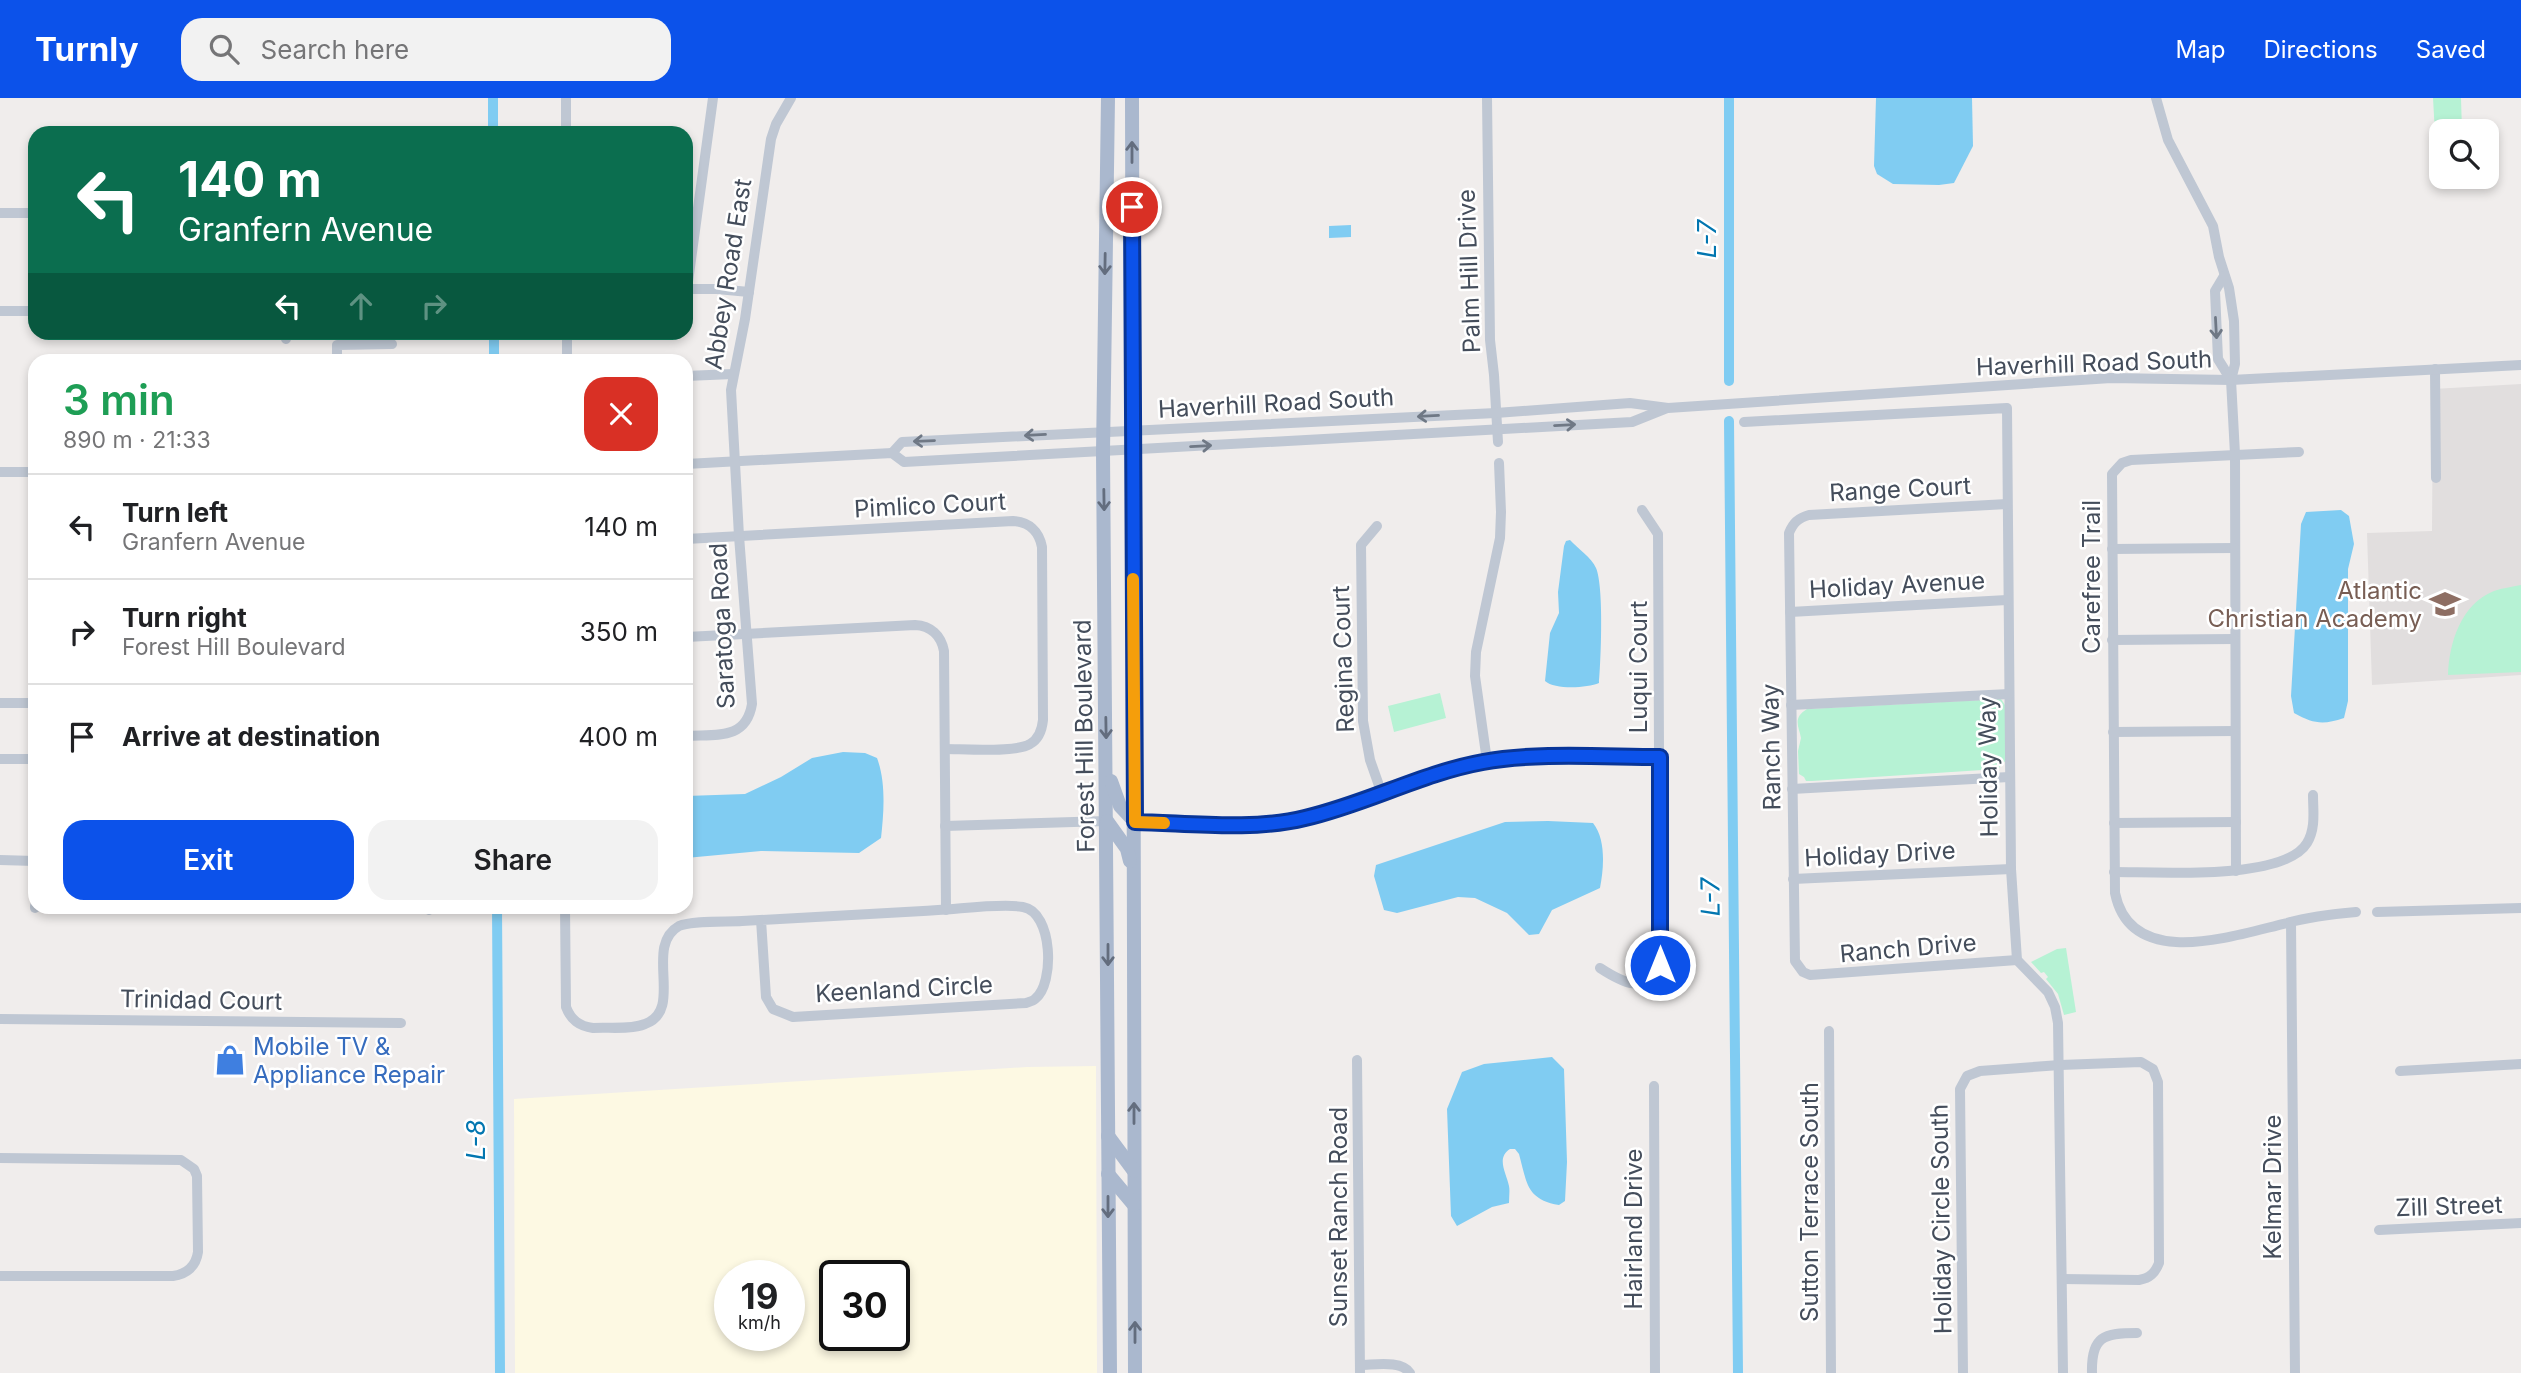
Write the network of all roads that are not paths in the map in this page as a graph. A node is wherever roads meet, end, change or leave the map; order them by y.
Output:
1 (566, 98) edge
2 (713, 98) edge
3 (791, 98) edge
4 (1108, 98) edge
5 (1132, 98) edge
6 (1488, 98) edge
7 (2156, 98) edge
8 (566, 126) edge
9 (0, 213) edge
10 (28, 214) edge
11 (693, 245) edge
12 (2224, 276) junction
13 (693, 289) edge
14 (749, 292) junction
15 (0, 311) edge
16 (28, 311) edge
17 (392, 344) dead end
18 (337, 354) edge
19 (2521, 365) edge
20 (2435, 369) junction
21 (733, 374) junction
22 (693, 376) edge
23 (2231, 380) junction
24 (1668, 408) junction
25 (1496, 413) junction
26 (1744, 422) dead end
27 (1497, 428) junction
28 (1133, 431) junction
29 (1103, 432) junction
30 (1498, 442) dead end
31 (1132, 450) junction
32 (1103, 452) junction
33 (2299, 452) dead end
34 (892, 453) junction
35 (2235, 454) junction
36 (735, 462) junction
37 (1499, 463) dead end
38 (693, 464) edge
39 (0, 472) edge
40 (28, 472) edge
41 (2435, 478) dead end
42 (2007, 504) junction
43 (1642, 510) dead end
44 (1796, 521) joint
45 (1377, 526) dead end
46 (739, 536) junction
47 (693, 539) edge
48 (2234, 548) junction
49 (2112, 549) junction
50 (2007, 600) junction
51 (1790, 611) junction
52 (747, 634) junction
53 (693, 637) edge
54 (2234, 639) junction
55 (2112, 640) junction
56 (2008, 694) junction
57 (0, 703) edge
58 (28, 703) edge
59 (1791, 705) junction
60 (2235, 731) junction
61 (2113, 732) junction
62 (693, 736) edge
63 (945, 749) junction
64 (1660, 757) junction
65 (0, 759) edge
66 (28, 759) edge
67 (1487, 761) junction
68 (1107, 762) junction
69 (2009, 777) junction
70 (1792, 789) junction
71 (1382, 794) junction
72 (2313, 795) dead end
73 (1107, 821) junction
74 (1135, 822) junction
75 (2236, 822) junction
76 (2114, 823) junction
77 (945, 826) junction
78 (0, 860) edge
79 (28, 861) edge
80 (2011, 869) junction
81 (2236, 871) junction
82 (2114, 872) junction
83 (1134, 879) junction
84 (1793, 879) junction
85 (2521, 908) edge
86 (946, 910) junction
87 (2356, 912) dead end
88 (2377, 912) dead end
89 (565, 914) edge
90 (761, 920) junction
91 (2291, 922) junction
92 (2017, 960) junction
93 (1600, 968) dead end
94 (1803, 972) joint
95 (0, 1018) edge
96 (401, 1023) dead end
97 (1829, 1031) dead end
98 (1357, 1060) dead end
99 (2521, 1064) edge
100 (2060, 1065) junction
101 (2400, 1071) dead end
102 (1654, 1086) dead end
103 (1108, 1136) junction
104 (0, 1158) edge
105 (1134, 1171) junction
106 (1108, 1174) junction
107 (1134, 1205) junction
108 (2521, 1223) edge
109 (2379, 1230) dead end
110 (0, 1276) edge
111 (2062, 1279) junction
112 (2137, 1333) dead end
113 (1360, 1369) edge
114 (1112, 1371) edge
115 (1135, 1373) edge
116 (1410, 1373) edge
117 (1655, 1373) edge
118 (1831, 1373) edge
119 (1963, 1373) edge
120 (2063, 1373) edge
121 (2092, 1373) edge
122 (2295, 1373) edge

1 - 8 street
2 - 11 street
3 - 14 street, Abbey Road East
4 -> 29 main road, Forest Hill Boulevard
28 -> 5 main road, Forest Hill Boulevard
6 - 25 street, Palm Hill Drive
7 - 12 street
9 - 10 street
12 - 23 street
12 -> 23 street
13 - 14 street
14 - 21 street, Abbey Road East
15 - 16 street
17 - 18 street
19 - 20 street, Haverhill Road South
20 - 23 street, Haverhill Road South
20 - 41 street
21 - 22 street
21 - 36 street, Abbey Road East
23 - 24 street, Haverhill Road South
23 - 35 street
24 - 25 street, Haverhill Road South
27 -> 24 street, Haverhill Road South
25 - 27 street, Palm Hill Drive
25 -> 28 street, Haverhill Road South
26 - 42 street, Holiday Way
27 - 30 street, Palm Hill Drive
31 -> 27 street, Haverhill Road South
28 - 29 street, Haverhill Road South
28 - 31 main road, Forest Hill Boulevard
29 - 32 main road, Forest Hill Boulevard
29 -> 34 street, Haverhill Road South
31 - 32 street, Haverhill Road South
31 - 74 main road, Forest Hill Boulevard
32 - 34 street, Haverhill Road South
32 -> 68 main road, Forest Hill Boulevard
33 - 35 street, Carefree Trail
34 - 36 street, Haverhill Road South
35 - 48 street
35 - 49 street, Carefree Trail
36 - 38 street, Haverhill Road South
36 - 46 street, Saratoga Road
37 - 67 street
39 - 40 street
42 - 44 street, Range Court
42 - 50 street, Holiday Way
43 - 64 street, Luqui Court
44 - 51 street, Ranch Way
45 - 71 street, Regina Court
46 - 47 street, Pimlico Court
46 - 52 street, Saratoga Road
46 - 63 street, Pimlico Court
48 - 49 street
48 - 54 street
49 - 55 street, Carefree Trail
50 - 51 street, Holiday Avenue
50 - 56 street, Holiday Way
51 - 59 street, Ranch Way
52 - 53 street
52 - 62 street, Saratoga Road
52 - 63 street
54 - 55 street
54 - 60 street
55 - 61 street, Carefree Trail
56 - 59 street
56 - 69 street, Holiday Way
57 - 58 street
59 - 70 street, Ranch Way
60 - 61 street
60 - 75 street
61 - 76 street, Carefree Trail
63 - 77 street
64 - 67 street
64 - 93 street, Luqui Court
65 - 66 street
67 - 71 street
68 - 73 main road, Forest Hill Boulevard
68 - 74 main road
69 - 70 street
69 - 80 street, Holiday Way
70 - 84 street, Ranch Way
71 - 74 street
72 - 81 street
73 - 77 street
73 - 83 main road
73 -> 103 main road, Forest Hill Boulevard
74 - 83 main road, Forest Hill Boulevard
75 - 76 street
75 - 81 street
76 - 82 street, Carefree Trail
77 - 86 street
78 - 79 street
80 - 84 street, Holiday Drive
80 - 92 street, Holiday Way
81 - 82 street
82 - 91 street, Carefree Trail
105 -> 83 main road, Forest Hill Boulevard
84 - 94 street, Ranch Way
85 - 88 street
86 - 90 street
86 - 90 street, Keenland Circle
87 - 91 street, Carefree Trail
89 - 90 street
91 - 122 street, Kelmar Drive
92 - 94 street, Ranch Drive
92 - 100 street
95 - 96 street, Trinidad Court
97 - 118 street, Sutton Terrace South
98 - 113 street, Sunset Ranch Road
99 - 101 street
100 - 111 street
100 - 111 street, Holiday Circle South
100 - 119 street, Holiday Circle South
102 - 117 street, Hairland Drive
103 - 105 main road
103 - 106 main road, Forest Hill Boulevard
104 - 110 street
105 - 107 main road, Forest Hill Boulevard
106 - 107 main road
106 -> 114 main road, Forest Hill Boulevard
115 -> 107 main road, Forest Hill Boulevard
108 - 109 street, Zill Street
111 - 120 street
112 - 121 street
113 - 116 street

